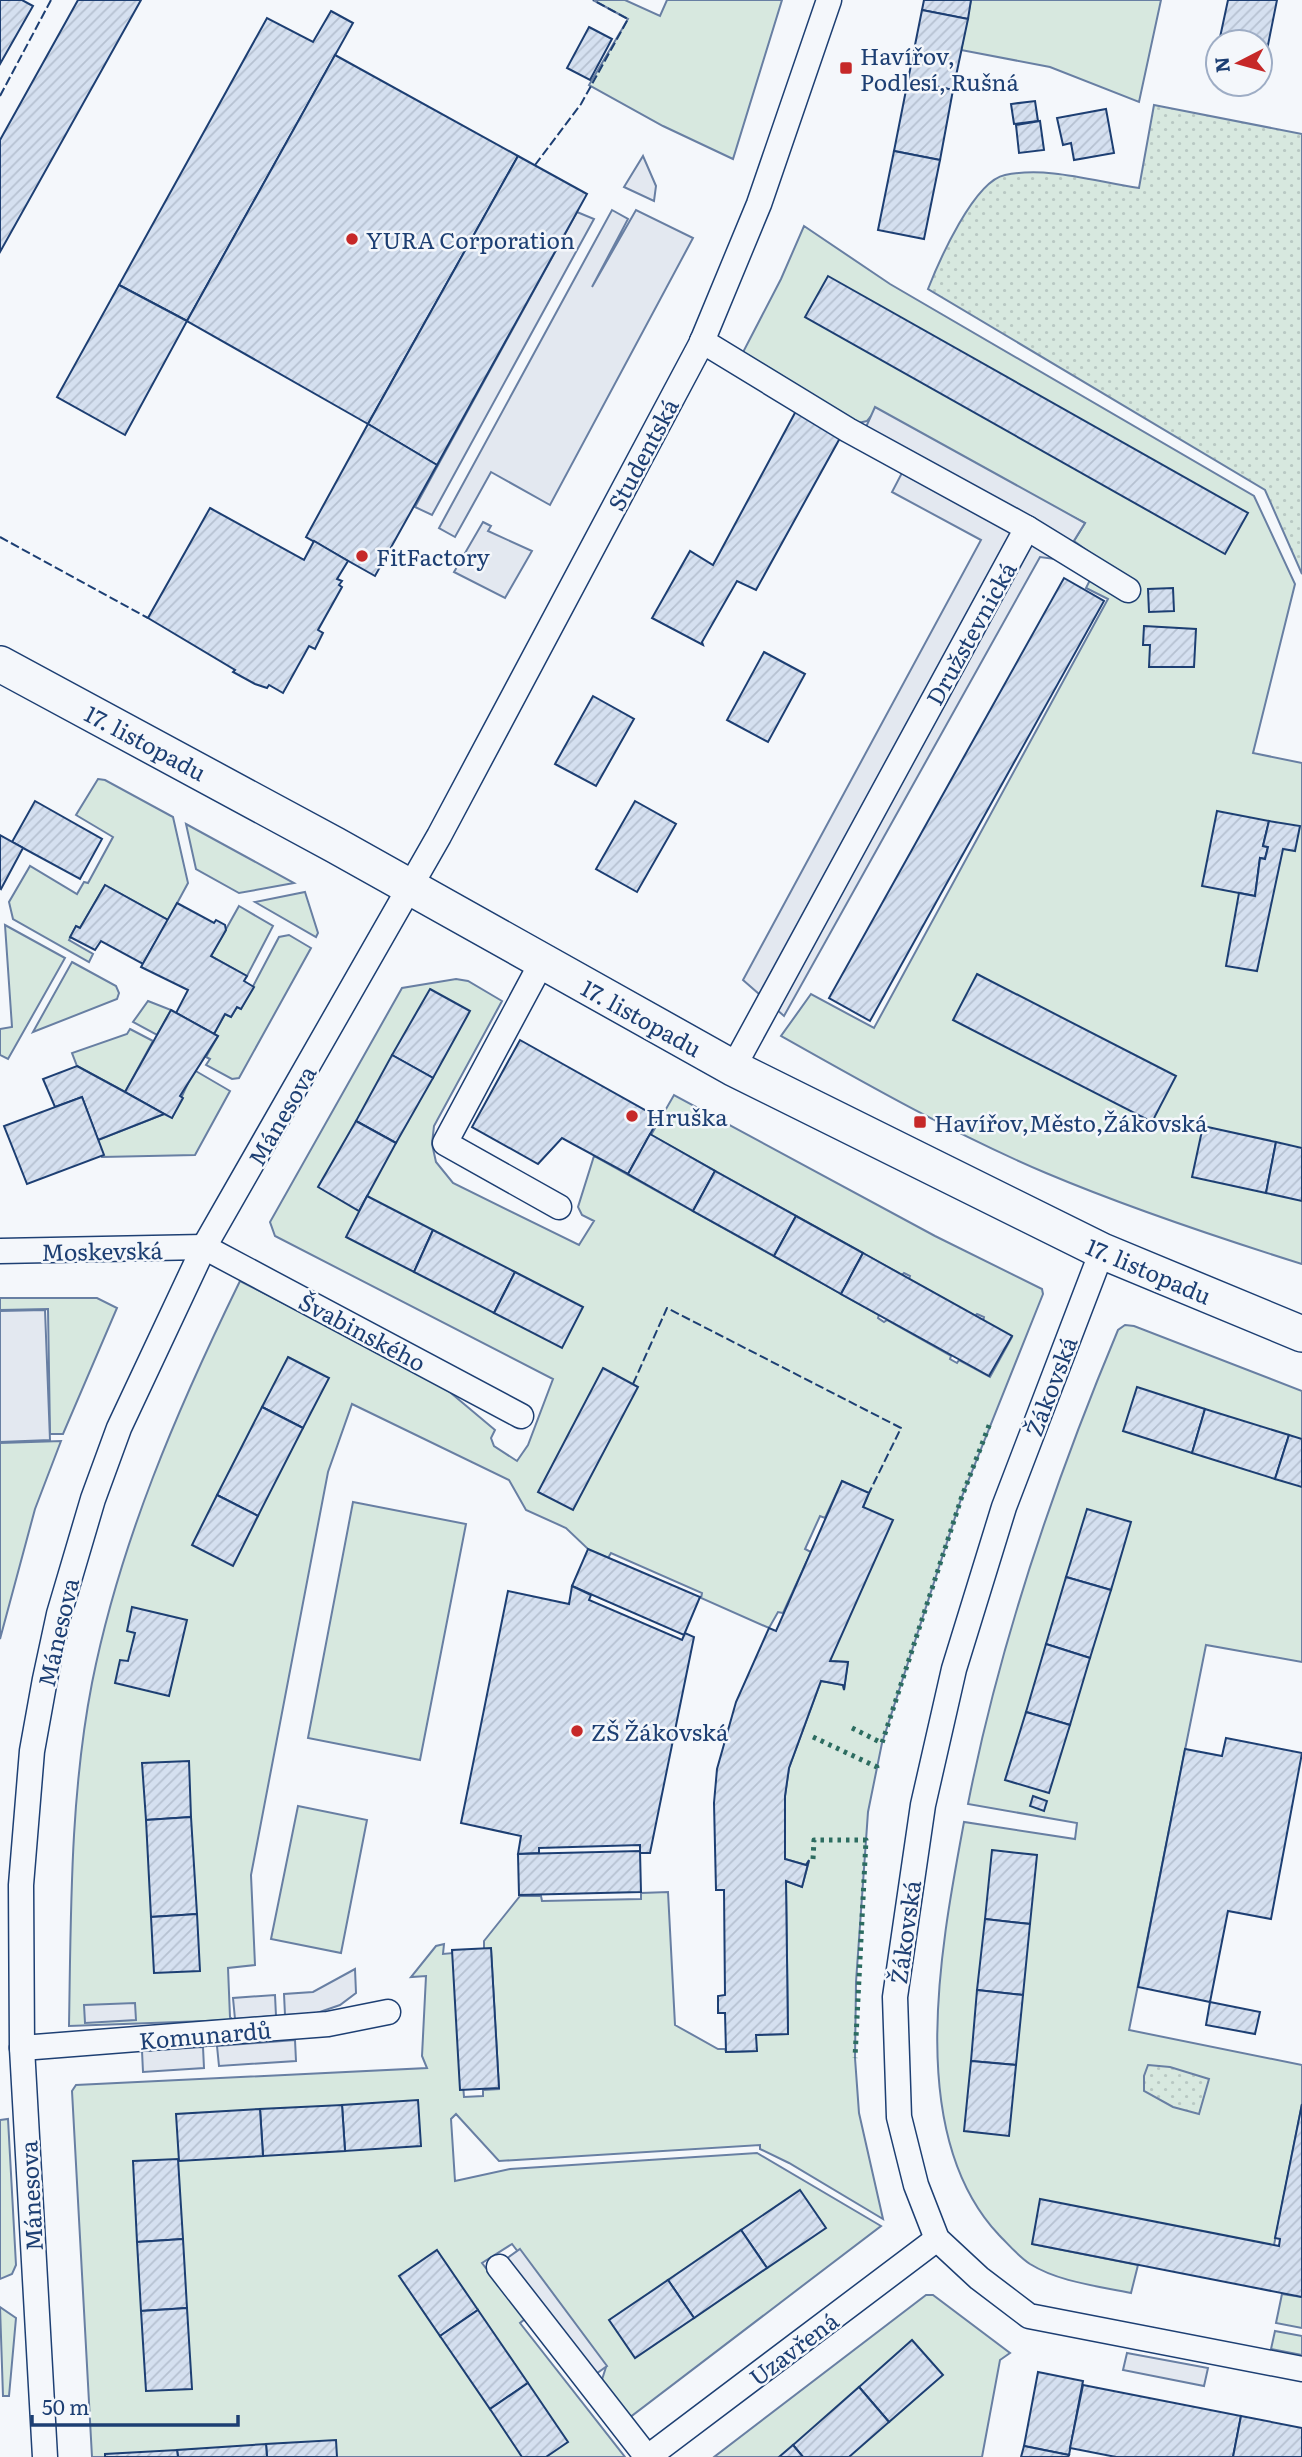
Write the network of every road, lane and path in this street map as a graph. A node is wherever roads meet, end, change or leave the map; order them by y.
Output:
1 (827, 1) edge
2 (702, 341) junction
3 (1027, 528) junction
4 (1128, 590) dead end
5 (0, 664) edge
6 (411, 888) junction
7 (542, 962) junction
8 (733, 1068) junction
9 (559, 1207) dead end
10 (204, 1247) junction
11 (0, 1251) edge
12 (1102, 1251) junction
13 (1302, 1334) edge
14 (521, 1416) dead end
15 (387, 2012) dead end
16 (22, 2048) junction
17 (937, 2239) junction
18 (499, 2267) dead end
19 (1302, 2369) edge
20 (45, 2457) edge
21 (647, 2457) edge

1 - 2 street, Studentská
2 - 3 street
2 - 6 street, Studentská
3 - 4 street
3 - 8 street, Družstevnická
5 - 6 street, 17. listopadu
6 - 7 street, 17. listopadu
6 - 10 street, Mánesova
7 - 8 street, 17. listopadu
7 - 9 street
8 - 12 street, 17. listopadu
10 - 11 street, Moskevská
10 - 14 street, Švabinského
10 - 16 street, Mánesova
12 - 13 street, 17. listopadu
12 - 17 street, Žákovská
15 - 16 street, Komunardů
16 - 20 street, Mánesova
17 - 19 street, Žákovská
17 - 21 street, Uzavřená
18 - 21 street, Uzavřená

